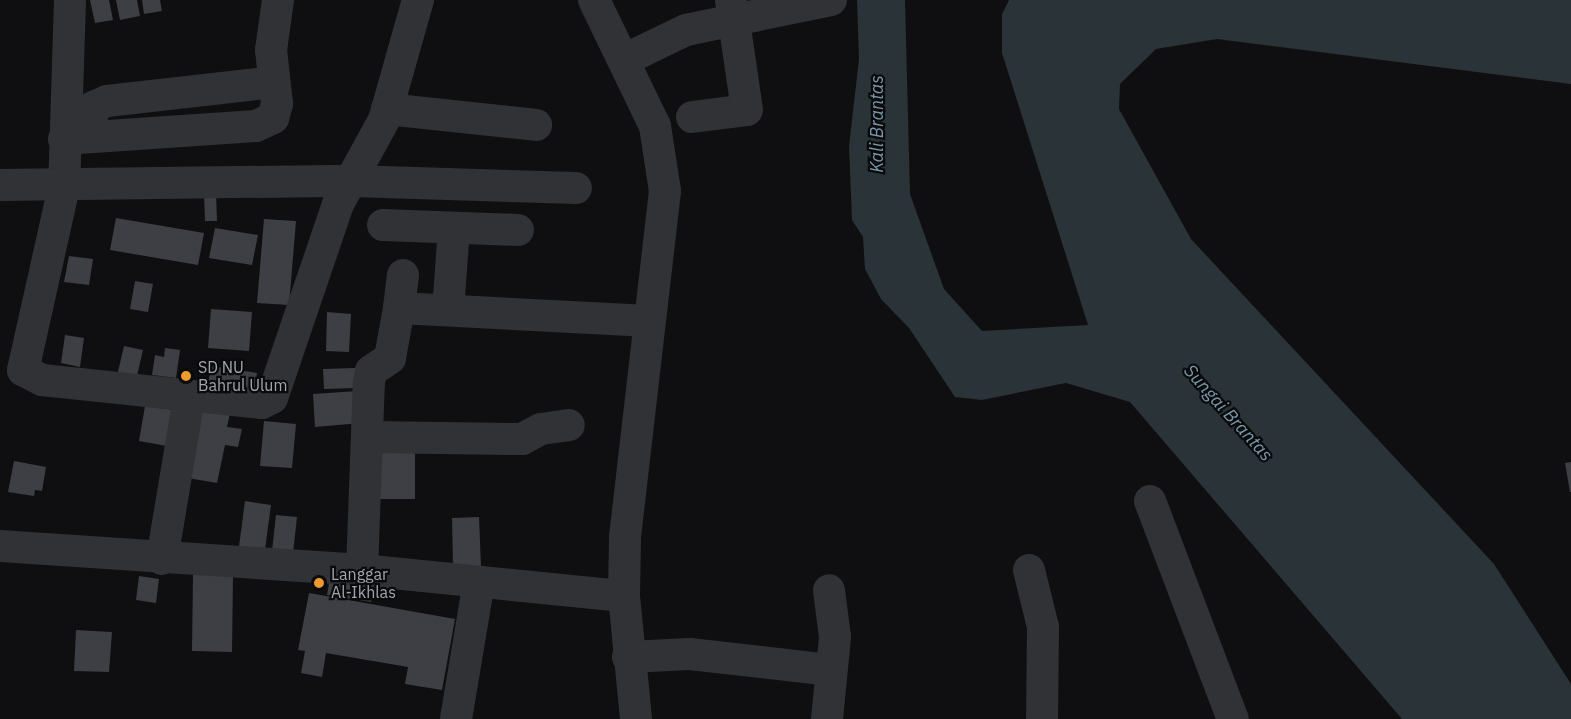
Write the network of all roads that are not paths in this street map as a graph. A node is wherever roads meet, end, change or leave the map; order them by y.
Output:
1 (70, 0) edge
2 (278, 0) edge
3 (418, 0) edge
4 (594, 0) edge
5 (831, 0) edge
6 (733, 9) edge
7 (624, 60) junction
8 (273, 82) junction
9 (387, 109) junction
10 (692, 117) dead end
11 (536, 125) dead end
12 (77, 138) junction
13 (352, 181) junction
14 (0, 185) edge
15 (64, 187) junction
16 (576, 188) dead end
17 (383, 225) dead end
18 (454, 228) junction
19 (518, 230) dead end
20 (403, 275) dead end
21 (399, 308) junction
22 (448, 310) junction
23 (649, 321) junction
24 (189, 398) junction
25 (569, 425) dead end
26 (370, 437) junction
27 (1150, 501) dead end
28 (0, 546) edge
29 (162, 559) junction
30 (362, 570) junction
31 (1029, 570) dead end
32 (479, 582) junction
33 (829, 590) dead end
34 (624, 596) junction
35 (628, 657) junction
36 (831, 670) junction
37 (456, 719) edge
38 (636, 719) edge
39 (827, 719) edge
40 (1042, 719) edge
41 (1233, 719) edge

1 - 12 street
2 - 8 street
3 - 9 street
4 - 7 street
5 - 6 street
6 - 7 street
6 - 10 street
7 - 23 street
8 - 12 street
8 - 12 street
9 - 11 street
9 - 13 street
12 - 15 street
13 - 15 street
13 - 16 street
13 - 24 street
14 - 15 street
15 - 24 street
17 - 18 street
18 - 19 street
18 - 22 street
20 - 21 street
21 - 22 street
21 - 26 street
22 - 23 street
23 - 34 street
24 - 29 street
25 - 26 street
26 - 30 street
27 - 41 street
28 - 29 street
29 - 30 street
30 - 32 street
31 - 40 street
32 - 34 street
32 - 37 street
33 - 36 street
34 - 35 street
35 - 36 street
35 - 38 street
36 - 39 street

